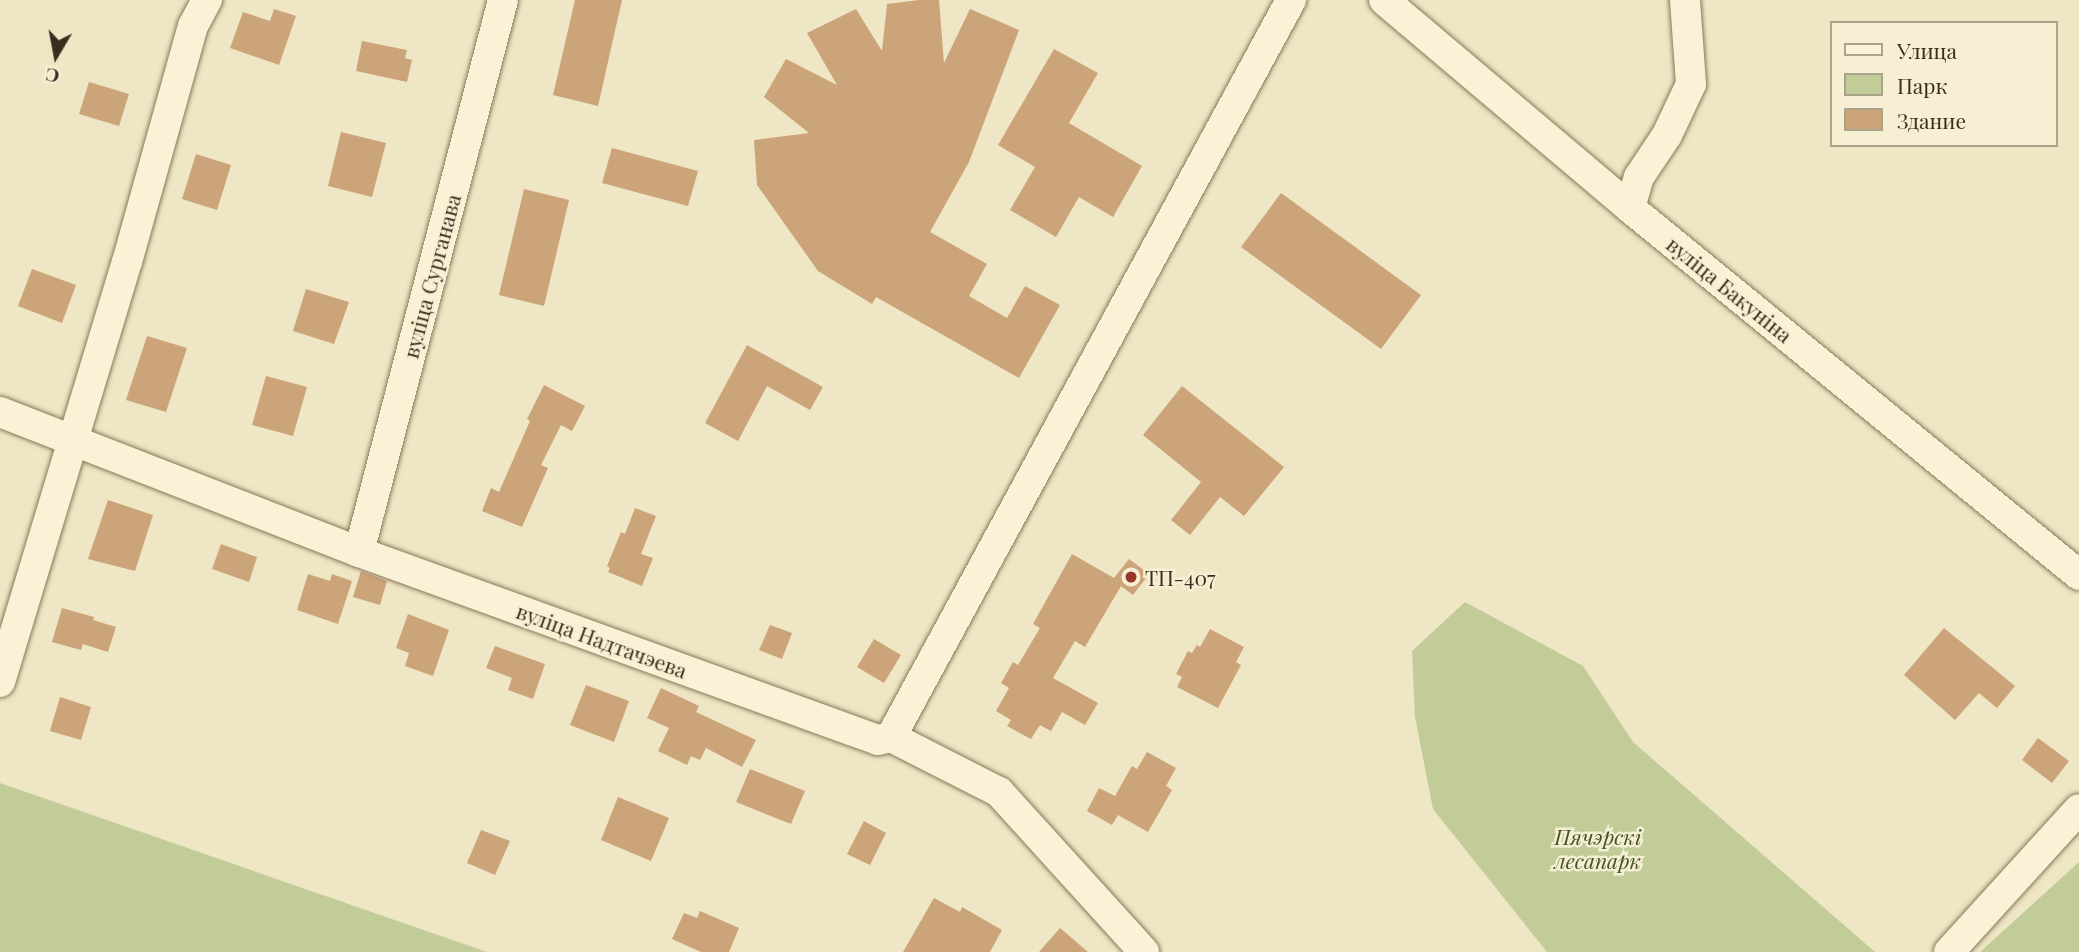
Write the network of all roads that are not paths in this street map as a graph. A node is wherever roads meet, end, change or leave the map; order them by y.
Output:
1 (207, 0) edge
2 (503, 0) edge
3 (1291, 0) edge
4 (1384, 0) edge
5 (1685, 0) edge
6 (1630, 208) junction
7 (0, 412) edge
8 (72, 440) junction
9 (359, 552) junction
10 (2079, 575) edge
11 (0, 682) edge
12 (891, 737) junction
13 (2079, 808) edge
14 (1144, 952) edge
15 (1948, 952) edge

1 - 8 street
2 - 9 street, вуліца Сурганава
3 - 12 street
4 - 6 street, вуліца Бакуніна
5 - 6 street
6 - 10 street, вуліца Бакуніна
7 - 8 street, вуліца Надтачэева
8 - 9 street, вуліца Надтачэева
8 - 11 street
9 - 12 street, вуліца Надтачэева
12 - 14 street, вуліца Надтачэева
13 - 15 street

